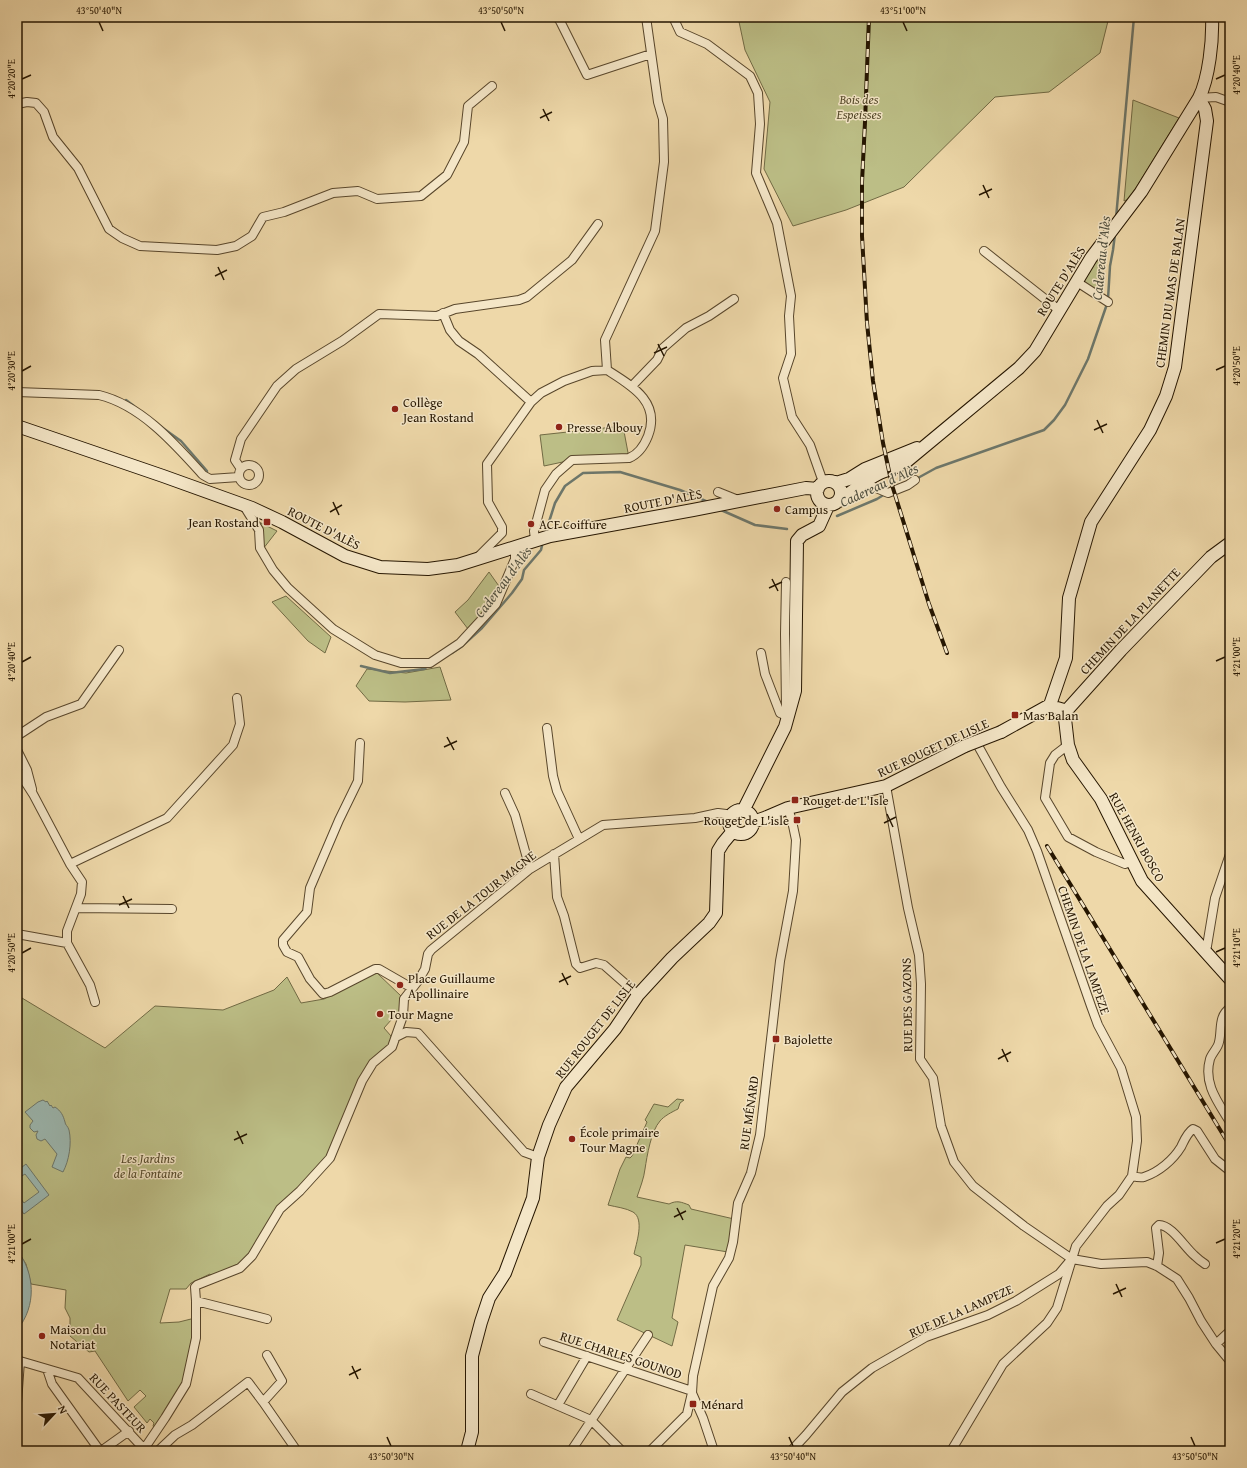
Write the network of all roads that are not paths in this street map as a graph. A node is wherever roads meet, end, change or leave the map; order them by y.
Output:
1 (557, 17) edge
2 (646, 17) edge
3 (674, 17) edge
4 (1212, 17) edge
5 (651, 54) junction
6 (492, 86) dead end
7 (1199, 98) junction
8 (1230, 102) edge
9 (17, 104) edge
10 (598, 224) dead end
11 (984, 251) dead end
12 (1077, 282) junction
13 (734, 299) dead end
14 (1108, 302) dead end
15 (1059, 310) junction
16 (443, 314) junction
17 (607, 370) junction
18 (632, 386) junction
19 (17, 392) edge
20 (531, 402) junction
21 (17, 426) edge
22 (927, 444) junction
23 (915, 480) dead end
24 (836, 483) junction
25 (864, 483) junction
26 (820, 486) junction
27 (718, 492) dead end
28 (737, 501) junction
29 (834, 503) junction
30 (244, 505) junction
31 (535, 540) junction
32 (1230, 543) edge
33 (515, 547) junction
34 (476, 559) junction
35 (786, 582) dead end
36 (119, 650) dead end
37 (762, 654) dead end
38 (237, 698) dead end
39 (1050, 705) junction
40 (1064, 710) junction
41 (787, 722) junction
42 (547, 728) dead end
43 (17, 736) edge
44 (360, 743) dead end
45 (970, 744) junction
46 (1068, 745) junction
47 (17, 750) edge
48 (17, 769) edge
49 (886, 786) junction
50 (505, 793) dead end
51 (33, 794) junction
52 (788, 808) junction
53 (743, 811) junction
54 (731, 816) junction
55 (753, 822) junction
56 (733, 831) junction
57 (579, 839) junction
58 (554, 854) junction
59 (1230, 854) edge
60 (1131, 862) junction
61 (70, 864) junction
62 (530, 869) junction
63 (76, 908) junction
64 (172, 910) dead end
65 (17, 934) edge
66 (67, 943) junction
67 (1204, 950) junction
68 (1230, 979) edge
69 (412, 988) junction
70 (638, 995) junction
71 (95, 1002) dead end
72 (1230, 1008) edge
73 (396, 1037) junction
74 (1230, 1122) edge
75 (538, 1157) junction
76 (1230, 1171) edge
77 (1132, 1176) junction
78 (1072, 1258) junction
79 (1205, 1264) dead end
80 (1157, 1266) junction
81 (196, 1300) junction
82 (267, 1319) dead end
83 (1230, 1331) edge
84 (648, 1335) dead end
85 (544, 1342) dead end
86 (1216, 1344) junction
87 (266, 1355) dead end
88 (587, 1356) junction
89 (1230, 1361) edge
90 (625, 1368) junction
91 (47, 1369) junction
92 (692, 1392) junction
93 (531, 1394) dead end
94 (263, 1402) junction
95 (17, 1403) edge
96 (558, 1405) junction
97 (699, 1409) junction
98 (687, 1414) junction
99 (591, 1420) junction
100 (129, 1431) junction
101 (145, 1450) edge
102 (101, 1451) edge
103 (158, 1451) edge
104 (297, 1451) edge
105 (467, 1451) edge
106 (571, 1451) edge
107 (622, 1451) edge
108 (650, 1451) edge
109 (714, 1451) edge
110 (791, 1451) edge
111 (952, 1451) edge

1 - 5 street
2 - 5 street
3 - 26 street
4 - 7 street, ROUTE D'ALÈS
5 - 17 street
6 - 9 street
7 - 8 street
7 - 12 street, ROUTE D'ALÈS
7 - 39 street, CHEMIN DU MAS DE BALAN
10 - 16 street
11 - 15 street
12 - 14 street
12 - 15 street, ROUTE D'ALÈS
13 - 18 street
15 - 22 street, ROUTE D'ALÈS
16 - 19 street
16 - 20 street
17 - 18 street
17 - 20 street
18 - 31 street
20 - 34 street
21 - 30 street, ROUTE D'ALÈS
22 - 24 street, ROUTE D'ALÈS
22 - 25 street, ROUTE D'ALÈS
23 - 25 street
24 - 26 street
24 - 29 street
25 - 29 street, ROUTE D'ALÈS
26 - 28 street, ROUTE D'ALÈS
26 - 29 street
27 - 28 street
28 - 31 street, ROUTE D'ALÈS
29 - 41 street
30 - 33 street
30 - 34 street, ROUTE D'ALÈS
31 - 33 street, ROUTE D'ALÈS
32 - 40 street, CHEMIN DE LA PLANETTE
33 - 34 street, ROUTE D'ALÈS
35 - 41 street
36 - 43 street
37 - 41 street
38 - 61 street
39 - 40 street
39 - 45 street, RUE ROUGET DE LISLE, bridge
40 - 46 street, RUE HENRI BOSCO
41 - 53 street
42 - 57 street
44 - 69 street
45 - 49 street, RUE ROUGET DE LISLE
45 - 77 street, CHEMIN DE LA LAMPEZE
46 - 60 street, RUE HENRI BOSCO
46 - 60 street
47 - 51 street
48 - 51 street
49 - 52 street, RUE ROUGET DE LISLE
49 - 78 street, RUE DES GAZONS
50 - 62 street
51 - 61 street
52 - 55 street, RUE ROUGET DE LISLE
52 - 92 street, RUE MÉNARD
53 - 54 street
53 - 55 street
54 - 56 street
54 - 57 street, RUE DE LA TOUR MAGNE
55 - 56 street
56 - 70 street, RUE ROUGET DE LISLE
57 - 58 street, RUE DE LA TOUR MAGNE
58 - 62 street, RUE DE LA TOUR MAGNE
58 - 70 street
59 - 67 street
60 - 67 street, RUE HENRI BOSCO
61 - 63 street
62 - 69 street, RUE DE LA TOUR MAGNE
63 - 64 street
63 - 66 street
65 - 66 street
66 - 71 street
67 - 68 street, RUE HENRI BOSCO
69 - 73 street, RUE DE LA TOUR MAGNE
70 - 75 street, RUE ROUGET DE LISLE
72 - 74 street
73 - 75 street
73 - 81 street, RUE DE LA TOUR MAGNE
75 - 105 street, RUE ROUGET DE LISLE
76 - 77 street
77 - 78 street
78 - 80 street
78 - 110 street, RUE DE LA LAMPEZE
78 - 111 street
79 - 80 street
80 - 86 street
81 - 82 street
81 - 101 street, RUE DE LA TOUR MAGNE
83 - 86 street
84 - 90 street
85 - 88 street, RUE CHARLES GOUNOD
86 - 89 street
87 - 94 street
88 - 90 street, RUE CHARLES GOUNOD
88 - 96 street
90 - 92 street, RUE CHARLES GOUNOD
90 - 99 street
91 - 95 street, RUE PASTEUR
91 - 100 street, RUE PASTEUR
91 - 102 street
92 - 97 street
92 - 98 street, RUE MÉNARD
93 - 96 street
94 - 103 street
94 - 104 street
96 - 99 street
97 - 98 street
97 - 109 street
98 - 108 street
99 - 106 street
99 - 107 street
100 - 101 street, RUE PASTEUR
100 - 102 street

